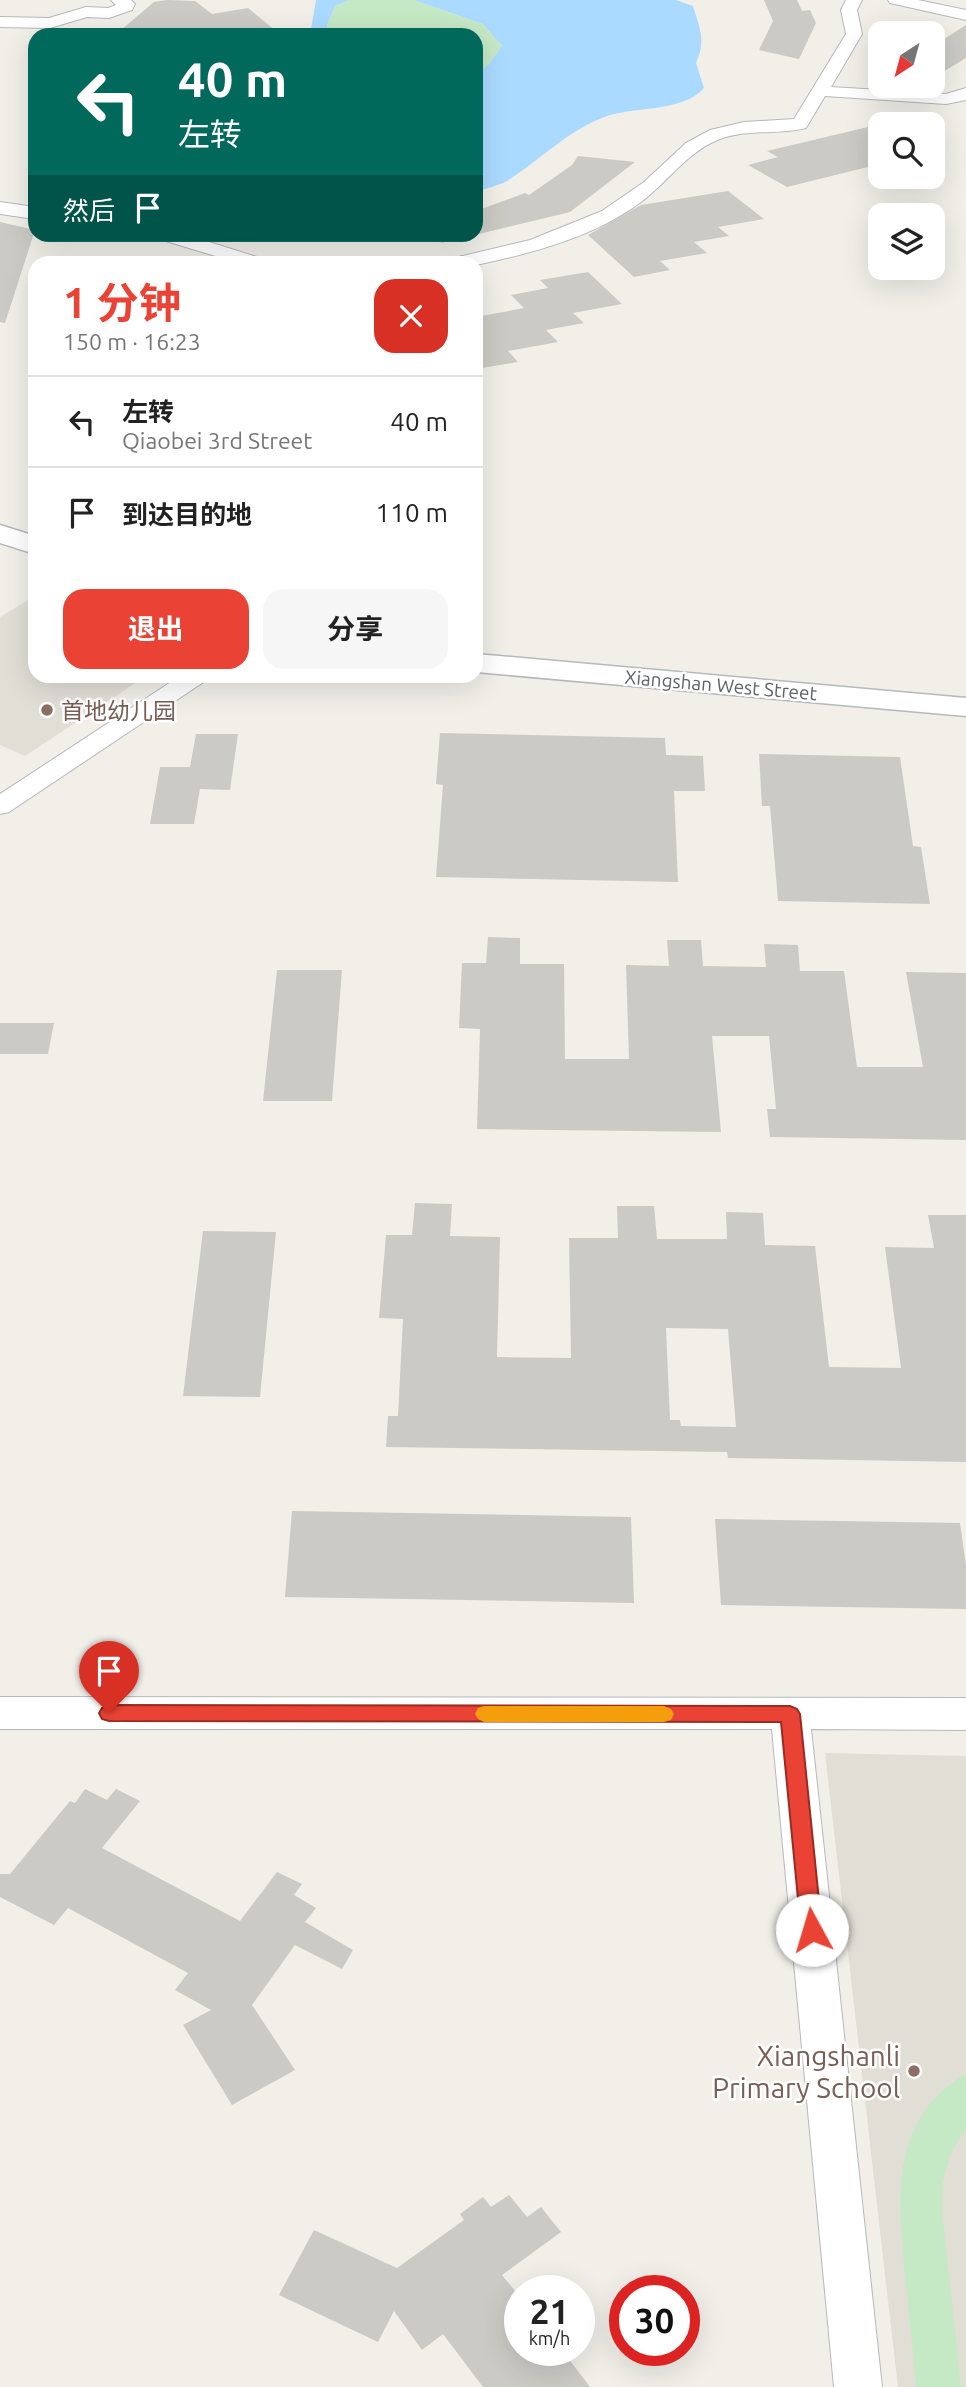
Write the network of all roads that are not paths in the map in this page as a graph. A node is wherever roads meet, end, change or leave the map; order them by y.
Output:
1 (119, 0) edge
2 (896, 0) edge
3 (859, 1) edge
4 (89, 6) edge
5 (966, 15) edge
6 (0, 22) edge
7 (820, 92) junction
8 (966, 93) edge
9 (0, 208) edge
10 (28, 212) edge
11 (189, 242) edge
12 (234, 256) edge
13 (483, 258) edge
14 (0, 533) edge
15 (28, 543) edge
16 (483, 664) edge
17 (185, 683) edge
18 (966, 707) edge
19 (0, 806) edge
20 (0, 1713) edge
21 (790, 1714) junction
22 (966, 1714) edge
23 (858, 2387) edge

1 - 4 street
2 - 5 street
3 - 7 street
4 - 6 street
7 - 8 street
7 - 13 street
9 - 10 street
11 - 12 street
14 - 15 street
16 - 18 street, Xiangshan West Street
17 - 19 street
20 - 21 street
21 - 22 street
21 - 23 street

